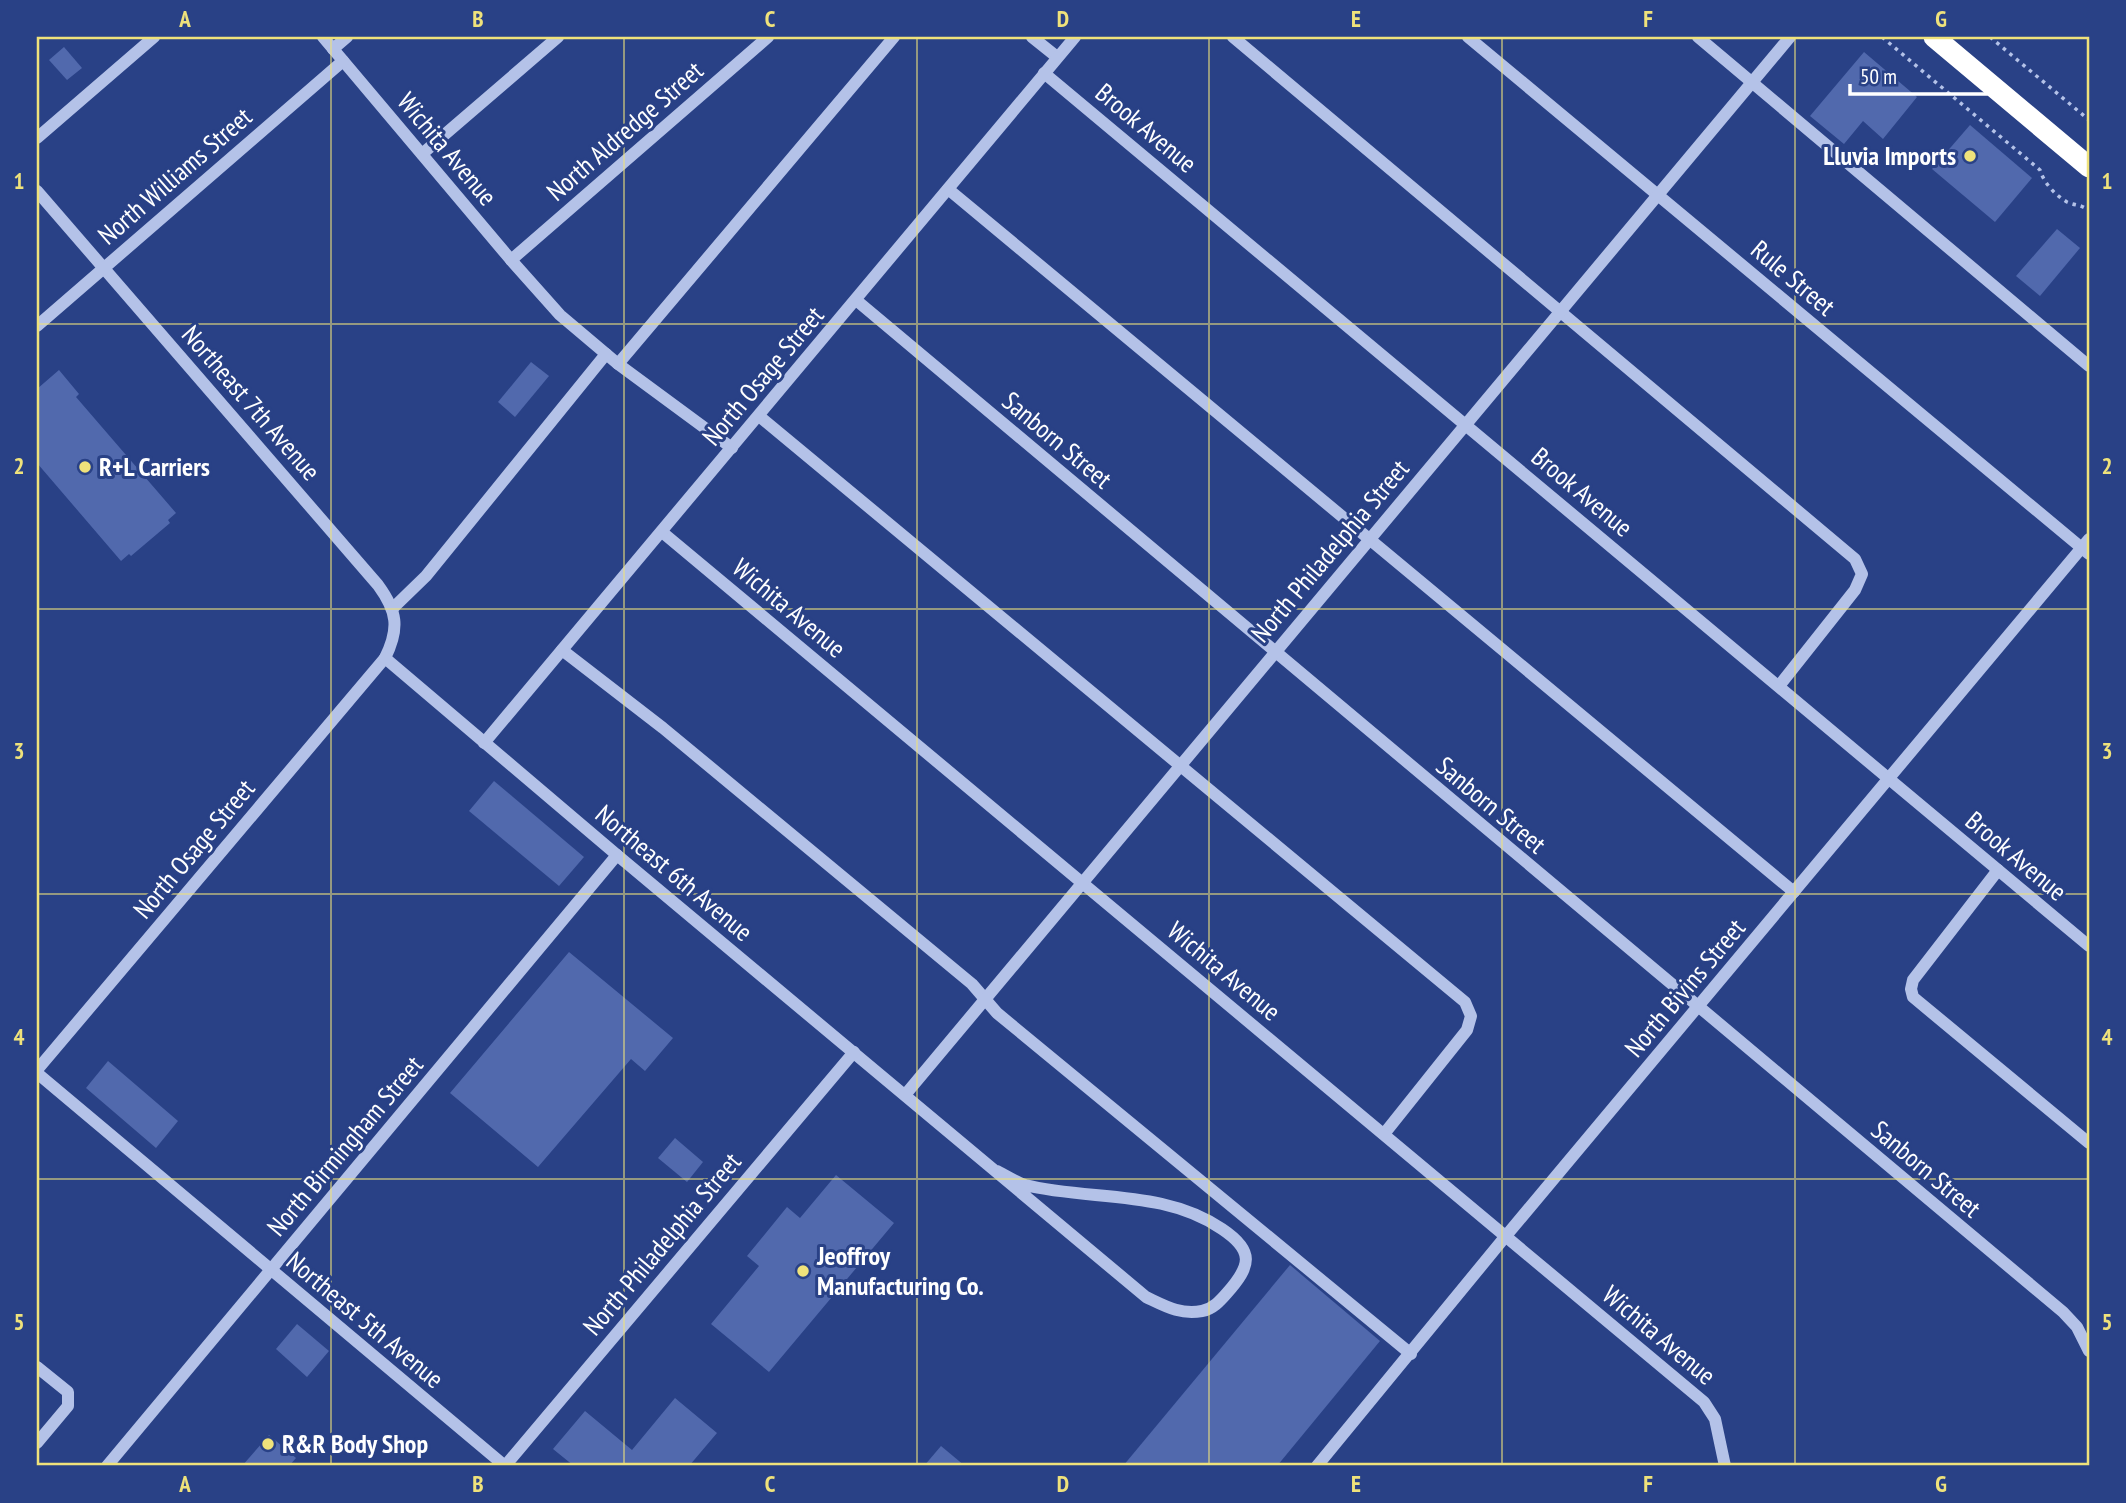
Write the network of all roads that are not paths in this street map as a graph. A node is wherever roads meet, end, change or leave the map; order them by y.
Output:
1 (154, 37) edge
2 (323, 37) edge
3 (347, 37) edge
4 (558, 37) edge
5 (768, 37) edge
6 (894, 37) edge
7 (1032, 37) edge
8 (1075, 37) edge
9 (1233, 37) edge
10 (1468, 37) edge
11 (1698, 37) edge
12 (1790, 37) edge
13 (1934, 37) edge
14 (333, 49) junction
15 (1058, 57) junction
16 (343, 61) junction
17 (1044, 73) junction
18 (1752, 82) junction
19 (37, 138) edge
20 (422, 154) junction
21 (2089, 167) edge
22 (948, 189) junction
23 (37, 191) edge
24 (1657, 195) junction
25 (511, 260) junction
26 (104, 268) junction
27 (856, 300) junction
28 (1561, 310) junction
29 (37, 326) edge
30 (606, 354) junction
31 (618, 364) junction
32 (2089, 366) edge
33 (759, 416) junction
34 (1466, 425) junction
35 (732, 448) junction
36 (662, 532) junction
37 (1370, 538) junction
38 (2087, 547) edge
39 (393, 608) junction
40 (562, 650) junction
41 (1274, 653) junction
42 (385, 658) junction
43 (1779, 686) junction
44 (484, 743) junction
45 (1180, 765) junction
46 (1889, 779) junction
47 (617, 855) junction
48 (1998, 870) junction
49 (1082, 881) junction
50 (1794, 892) junction
51 (2089, 946) edge
52 (985, 998) junction
53 (1698, 1008) junction
54 (854, 1052) junction
55 (37, 1072) edge
56 (905, 1095) junction
57 (1384, 1134) junction
58 (2089, 1143) edge
59 (997, 1171) junction
60 (1505, 1237) junction
61 (270, 1271) junction
62 (2089, 1351) edge
63 (1411, 1354) junction
64 (37, 1367) edge
65 (37, 1443) edge
66 (107, 1466) edge
67 (505, 1466) edge
68 (1317, 1466) edge
69 (1725, 1466) edge

1 - 19 street
2 - 14 street, Wichita Avenue
3 - 14 street
4 - 20 street
5 - 25 street, North Aldredge Street
6 - 31 street
7 - 15 street
8 - 15 street, North Osage Street
9 - 28 street
10 - 24 street, Rule Street
11 - 18 street
12 - 18 street, North Philadelphia Street
13 - 21 highway
14 - 16 street, Wichita Avenue
15 - 17 street, North Osage Street
16 - 20 street, Wichita Avenue
16 - 26 street, North Williams Street
17 - 22 street, North Osage Street
17 - 34 street, Brook Avenue
18 - 24 street, North Philadelphia Street
18 - 32 street
20 - 25 street, Wichita Avenue
22 - 27 street, North Osage Street
22 - 37 street
23 - 26 street, Northeast 7th Avenue
24 - 28 street, North Philadelphia Street
24 - 38 street, Rule Street
25 - 30 street, Wichita Avenue
26 - 29 street, North Williams Street
26 - 39 street, Northeast 7th Avenue
27 - 33 street, North Osage Street
27 - 41 street, Sanborn Street
28 - 34 street, North Philadelphia Street
28 - 43 street
30 - 31 street, Wichita Avenue
30 - 39 street
31 - 35 street, Wichita Avenue
33 - 35 street, North Osage Street
33 - 45 street
34 - 37 street, North Philadelphia Street
34 - 43 street, Brook Avenue
35 - 36 street, North Osage Street
36 - 40 street, North Osage Street
36 - 49 street, Wichita Avenue
37 - 41 street, North Philadelphia Street
37 - 50 street
38 - 46 street, North Bivins Street
39 - 42 street
40 - 44 street, North Osage Street
40 - 52 street
41 - 45 street, North Philadelphia Street
41 - 53 street, Sanborn Street
42 - 44 street, Northeast 6th Avenue
42 - 55 street, North Osage Street
43 - 46 street, Brook Avenue
44 - 47 street, Northeast 6th Avenue
45 - 49 street, North Philadelphia Street
45 - 57 street
46 - 48 street, Brook Avenue
46 - 50 street, North Bivins Street
47 - 54 street, Northeast 6th Avenue
47 - 61 street, North Birmingham Street
48 - 51 street, Brook Avenue
48 - 58 street
49 - 52 street, North Philadelphia Street
49 - 57 street, Wichita Avenue
50 - 53 street, North Bivins Street
52 - 56 street, North Philadelphia Street
52 - 63 street
53 - 60 street, North Bivins Street
53 - 62 street, Sanborn Street
54 - 56 street, Northeast 6th Avenue
54 - 67 street, North Philadelphia Street
55 - 61 street, Northeast 5th Avenue
56 - 59 street, Northeast 6th Avenue
57 - 60 street, Wichita Avenue
59 - 59 street, Northeast 6th Avenue
60 - 63 street, North Bivins Street
60 - 69 street, Wichita Avenue
61 - 66 street, North Birmingham Street
61 - 67 street, Northeast 5th Avenue
63 - 68 street, North Bivins Street
64 - 65 street

